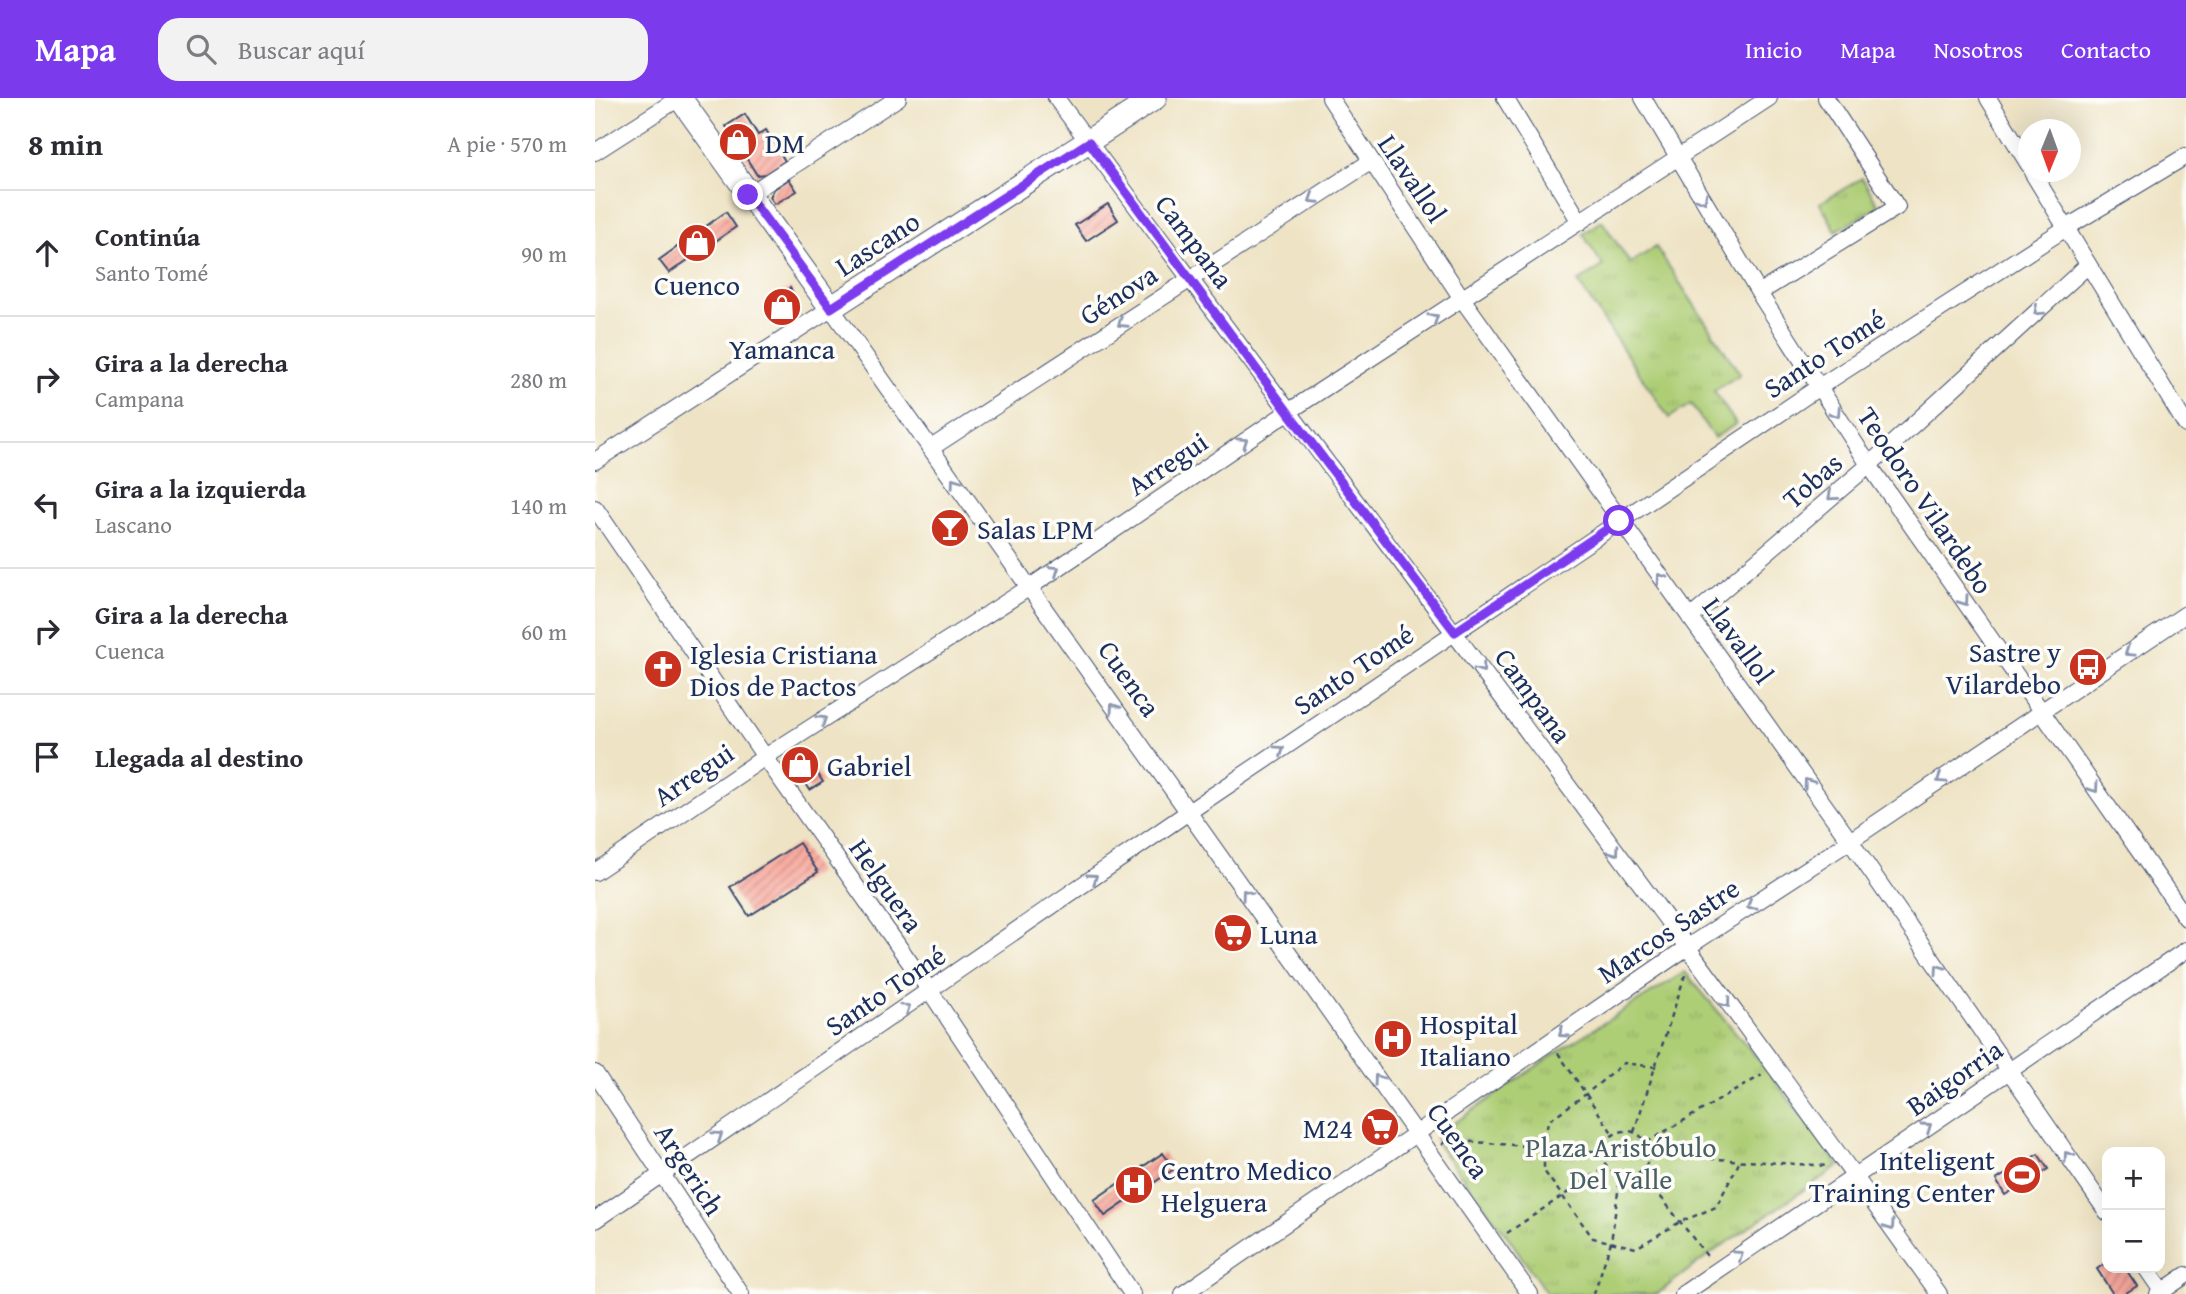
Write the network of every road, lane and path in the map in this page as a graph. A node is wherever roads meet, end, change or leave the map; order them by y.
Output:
1 (680, 98) edge
2 (898, 98) edge
3 (1056, 98) edge
4 (1155, 98) edge
5 (1329, 98) edge
6 (1505, 98) edge
7 (1643, 98) edge
8 (1769, 98) edge
9 (1826, 98) edge
10 (1988, 98) edge
11 (1089, 142) junction
12 (2018, 148) edge
13 (595, 152) edge
14 (2186, 156) edge
15 (1679, 158) junction
16 (1370, 162) junction
17 (2038, 182) edge
18 (748, 195) junction
19 (1580, 222) junction
20 (2066, 228) junction
21 (2088, 265) junction
22 (1190, 278) junction
23 (1759, 293) junction
24 (1463, 300) junction
25 (831, 308) junction
26 (1819, 387) junction
27 (1288, 412) junction
28 (2186, 425) edge
29 (931, 448) junction
30 (595, 461) edge
31 (1869, 465) junction
32 (595, 508) edge
33 (1619, 521) junction
34 (1031, 587) junction
35 (2186, 614) edge
36 (1691, 618) junction
37 (1455, 632) junction
38 (2040, 712) junction
39 (765, 757) junction
40 (1187, 813) junction
41 (1850, 841) junction
42 (595, 872) edge
43 (2186, 918) edge
44 (1686, 948) junction
45 (2186, 950) edge
46 (1697, 964) junction
47 (930, 991) junction
48 (1557, 1052) dead end
49 (1656, 1067) junction
50 (2009, 1070) junction
51 (1768, 1071) dead end
52 (595, 1073) edge
53 (1586, 1094) junction
54 (1634, 1132) junction
55 (1418, 1134) junction
56 (1613, 1134) junction
57 (1647, 1142) junction
58 (1544, 1147) junction
59 (1603, 1152) junction
60 (1432, 1153) junction
61 (1650, 1155) junction
62 (1740, 1161) junction
63 (1839, 1166) dead end
64 (1606, 1167) junction
65 (1642, 1173) junction
66 (661, 1174) junction
67 (1620, 1177) junction
68 (1855, 1177) junction
69 (1563, 1194) junction
70 (2106, 1210) edge
71 (595, 1220) edge
72 (1680, 1222) junction
73 (1506, 1234) dead end
74 (1611, 1242) junction
75 (1707, 1256) dead end
76 (2149, 1273) edge
77 (2186, 1275) edge
78 (2162, 1293) edge
79 (741, 1294) edge
80 (1132, 1294) edge
81 (1182, 1294) edge
82 (1530, 1294) edge
83 (1594, 1294) edge
84 (1683, 1294) edge
85 (1938, 1294) edge

1 - 13 street
1 - 18 street, Cuenca
2 - 18 street
3 - 11 street, Campana
4 - 11 street, Lascano
5 - 16 street, Llavallol
6 - 19 street
7 - 15 street, Teodoro Vilardebo
8 - 15 street, Arregui
9 - 23 street
10 - 12 street
11 - 22 street, Campana
11 - 25 street, Lascano
14 - 20 street, Santo Tomé
15 - 19 street, Arregui
15 -> 23 street, Teodoro Vilardebo
16 -> 22 street, Génova
16 - 24 street, Llavallol
17 - 20 street
18 - 25 street, Cuenca
19 - 24 street, Arregui
20 - 21 street
20 - 26 street, Santo Tomé
21 - 28 street
21 -> 31 street, Tobas
22 - 27 street, Campana
22 -> 29 street, Génova
23 - 26 street, Teodoro Vilardebo
27 -> 24 street, Arregui
24 - 33 street, Llavallol
25 - 29 street, Cuenca
25 - 30 street, Lascano
26 -> 31 street, Teodoro Vilardebo
26 - 33 street, Santo Tomé
34 -> 27 street, Arregui
27 - 37 street, Campana
34 -> 29 street, Cuenca
31 -> 36 street, Tobas
31 -> 38 street, Teodoro Vilardebo
32 - 39 street, Helguera
36 -> 33 street, Llavallol
33 - 37 street, Santo Tomé
39 -> 34 street, Arregui
40 -> 34 street, Cuenca
35 -> 38 street, Marcos Sastre
41 -> 36 street, Llavallol
40 -> 37 street, Santo Tomé
37 -> 44 street, Campana
38 -> 41 street, Marcos Sastre
38 -> 43 street, Teodoro Vilardebo
39 - 42 street, Arregui
39 - 47 street, Helguera
47 -> 40 street, Santo Tomé
55 -> 40 street, Cuenca
41 -> 44 street, Marcos Sastre
50 -> 41 street, Llavallol
44 - 46 street, Campana
44 -> 55 street, Marcos Sastre
45 - 50 street, Baigorria
46 - 49 path
46 -> 68 street, Campana
66 -> 47 street, Santo Tomé
47 - 80 street, Helguera
48 - 53 path
49 - 53 path
49 - 54 path
68 -> 50 street, Baigorria
70 -> 50 street, Llavallol
51 - 57 path
52 - 66 street, Argerich
53 - 56 path
53 - 58 path
54 - 56 path
54 - 57 path
55 - 60 street, Cuenca
55 - 81 street, Marcos Sastre
56 - 59 path
57 - 61 path
58 - 59 path
58 - 60 path
58 - 69 path
59 - 64 path
60 - 82 street, Cuenca
61 - 62 path
61 - 65 path
62 - 63 path
62 - 72 path
64 - 67 path
64 - 69 path
65 - 67 path
65 - 72 path
66 - 71 street, Santo Tomé
66 - 79 street, Argerich
67 - 74 path
84 -> 68 street, Baigorria
68 -> 85 street, Campana
69 - 73 path
69 - 74 path
72 - 74 path
72 - 75 path
74 - 83 path
76 - 78 street
77 - 78 street

